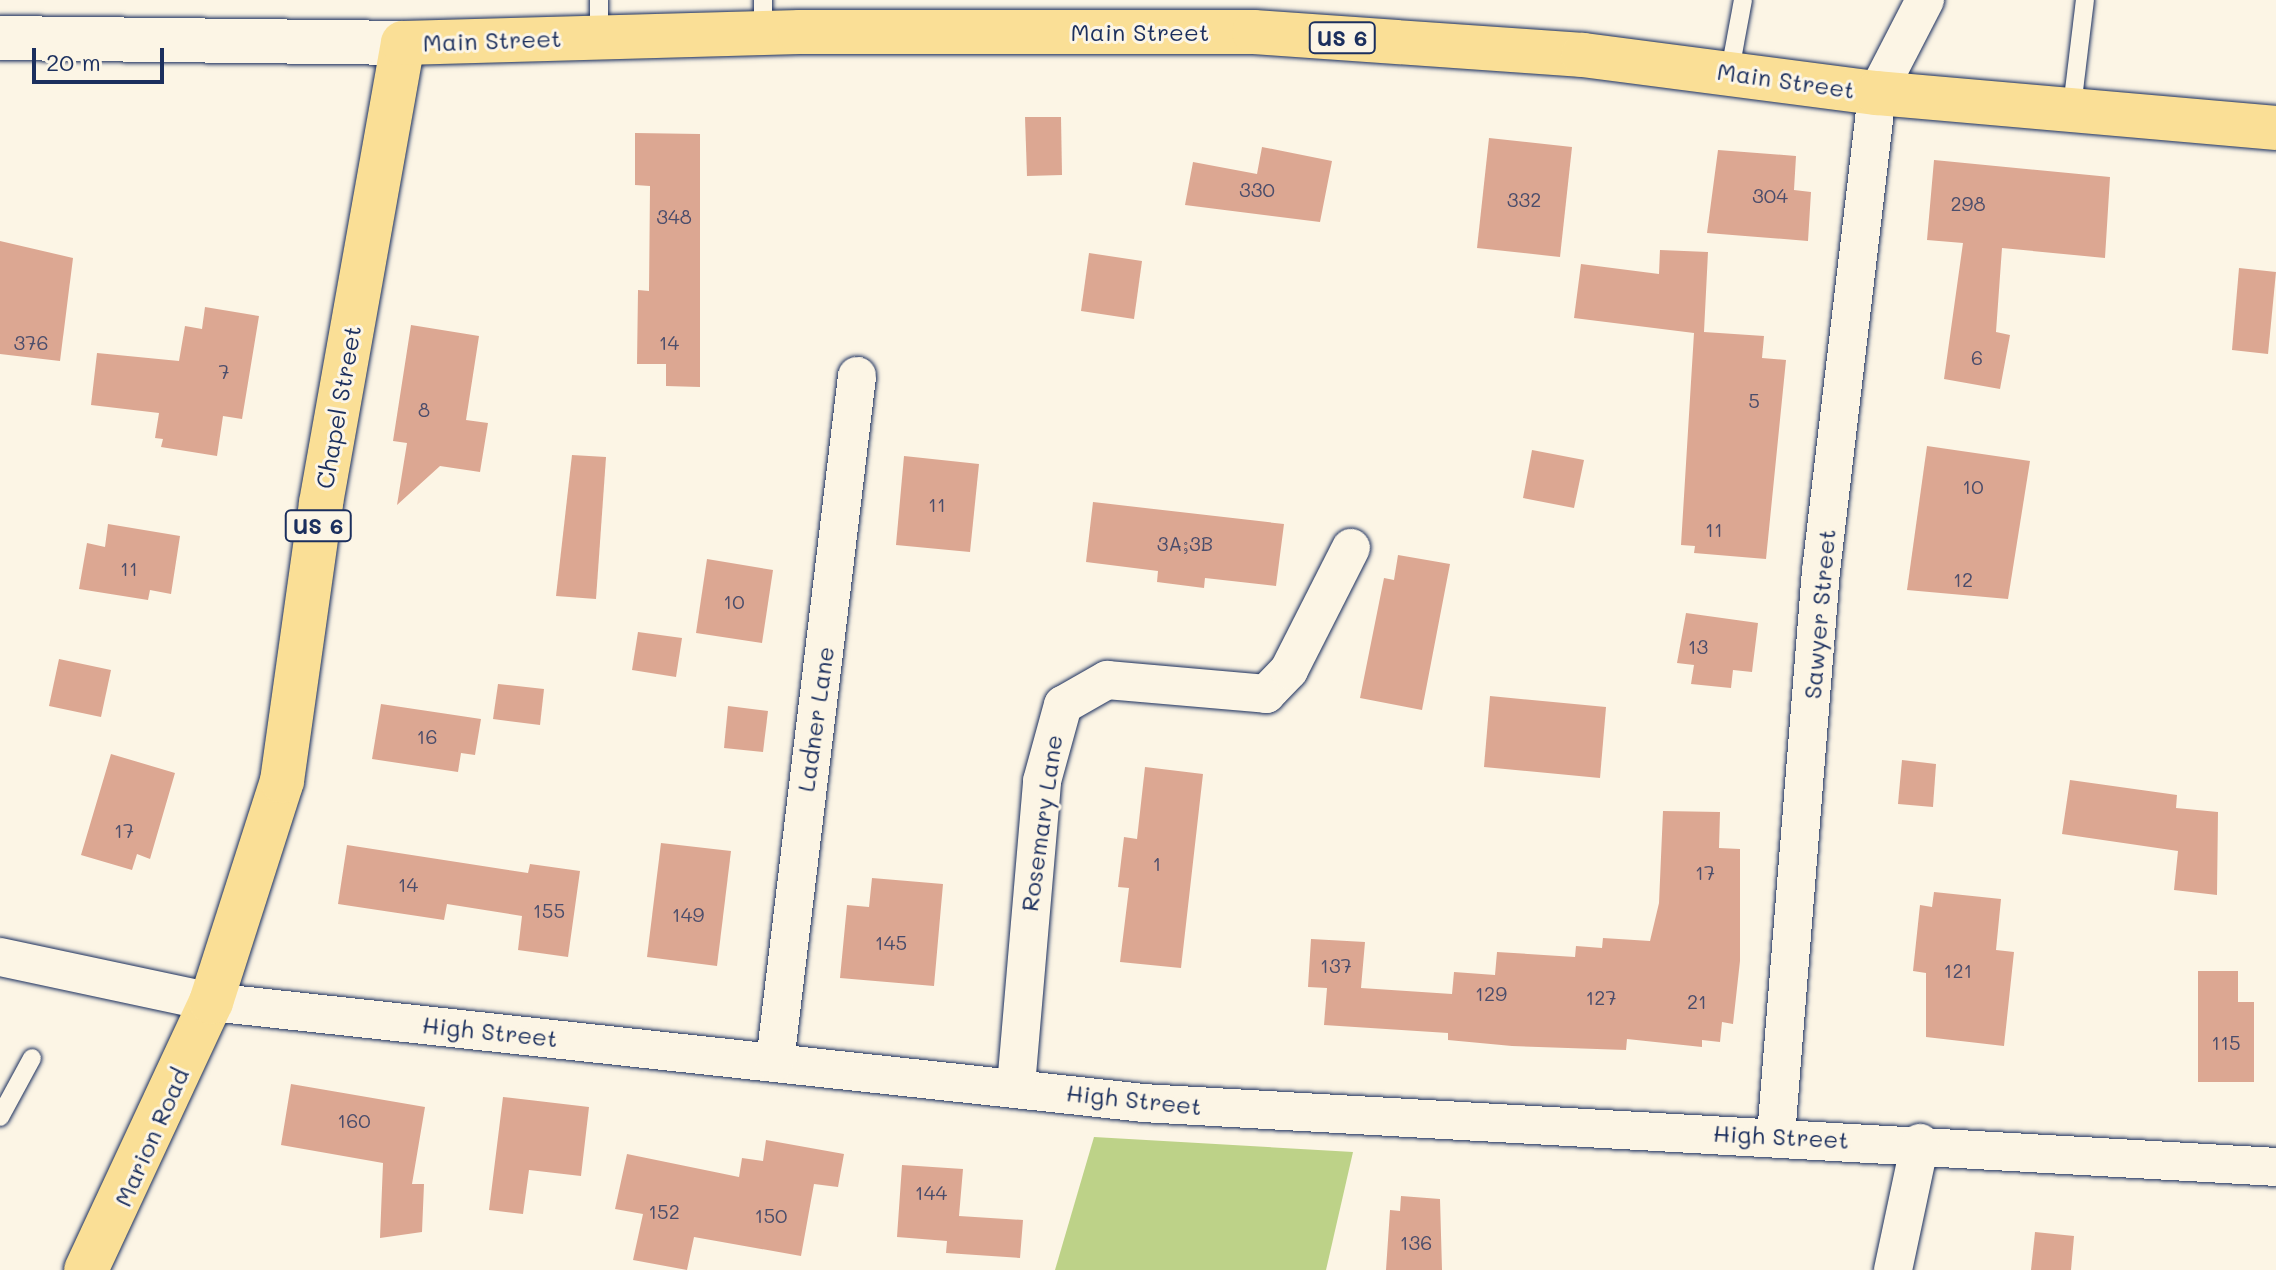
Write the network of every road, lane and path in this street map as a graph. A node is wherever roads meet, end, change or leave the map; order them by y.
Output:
1 (1743, 0) edge
2 (1925, 0) edge
3 (2085, 0) edge
4 (763, 16) edge
5 (599, 18) edge
6 (0, 38) edge
7 (403, 43) junction
8 (1730, 70) junction
9 (1877, 93) junction
10 (2072, 107) junction
11 (2276, 128) edge
12 (857, 376) dead end
13 (1351, 548) dead end
14 (0, 957) edge
15 (211, 1002) junction
16 (32, 1058) dead end
17 (775, 1062) junction
18 (1016, 1086) junction
19 (0, 1117) edge
20 (1776, 1136) junction
21 (1920, 1143) junction
22 (2276, 1167) edge
23 (86, 1270) edge
24 (1893, 1270) edge

1 - 8 lane
2 - 9 street
3 - 10 lane
4 - 5 main road, Main Street / US 6
4 - 8 main road, Main Street / US 6
5 - 7 main road, Main Street / US 6
6 - 7 main road, Main Street
7 - 15 main road, Chapel Street / US 6
8 - 9 main road, Main Street / US 6
9 - 10 main road, Main Street / US 6
9 - 20 street, Sawyer Street
10 - 11 main road, Main Street / US 6
12 - 17 street, Ladner Lane
13 - 18 street, Rosemary Lane
14 - 15 street, High Street
15 - 17 street, High Street
15 - 23 main road, Marion Road / US 6
16 - 19 lane
17 - 18 street, High Street
18 - 20 street, High Street
20 - 21 street, High Street
21 - 22 street, High Street
21 - 24 street

